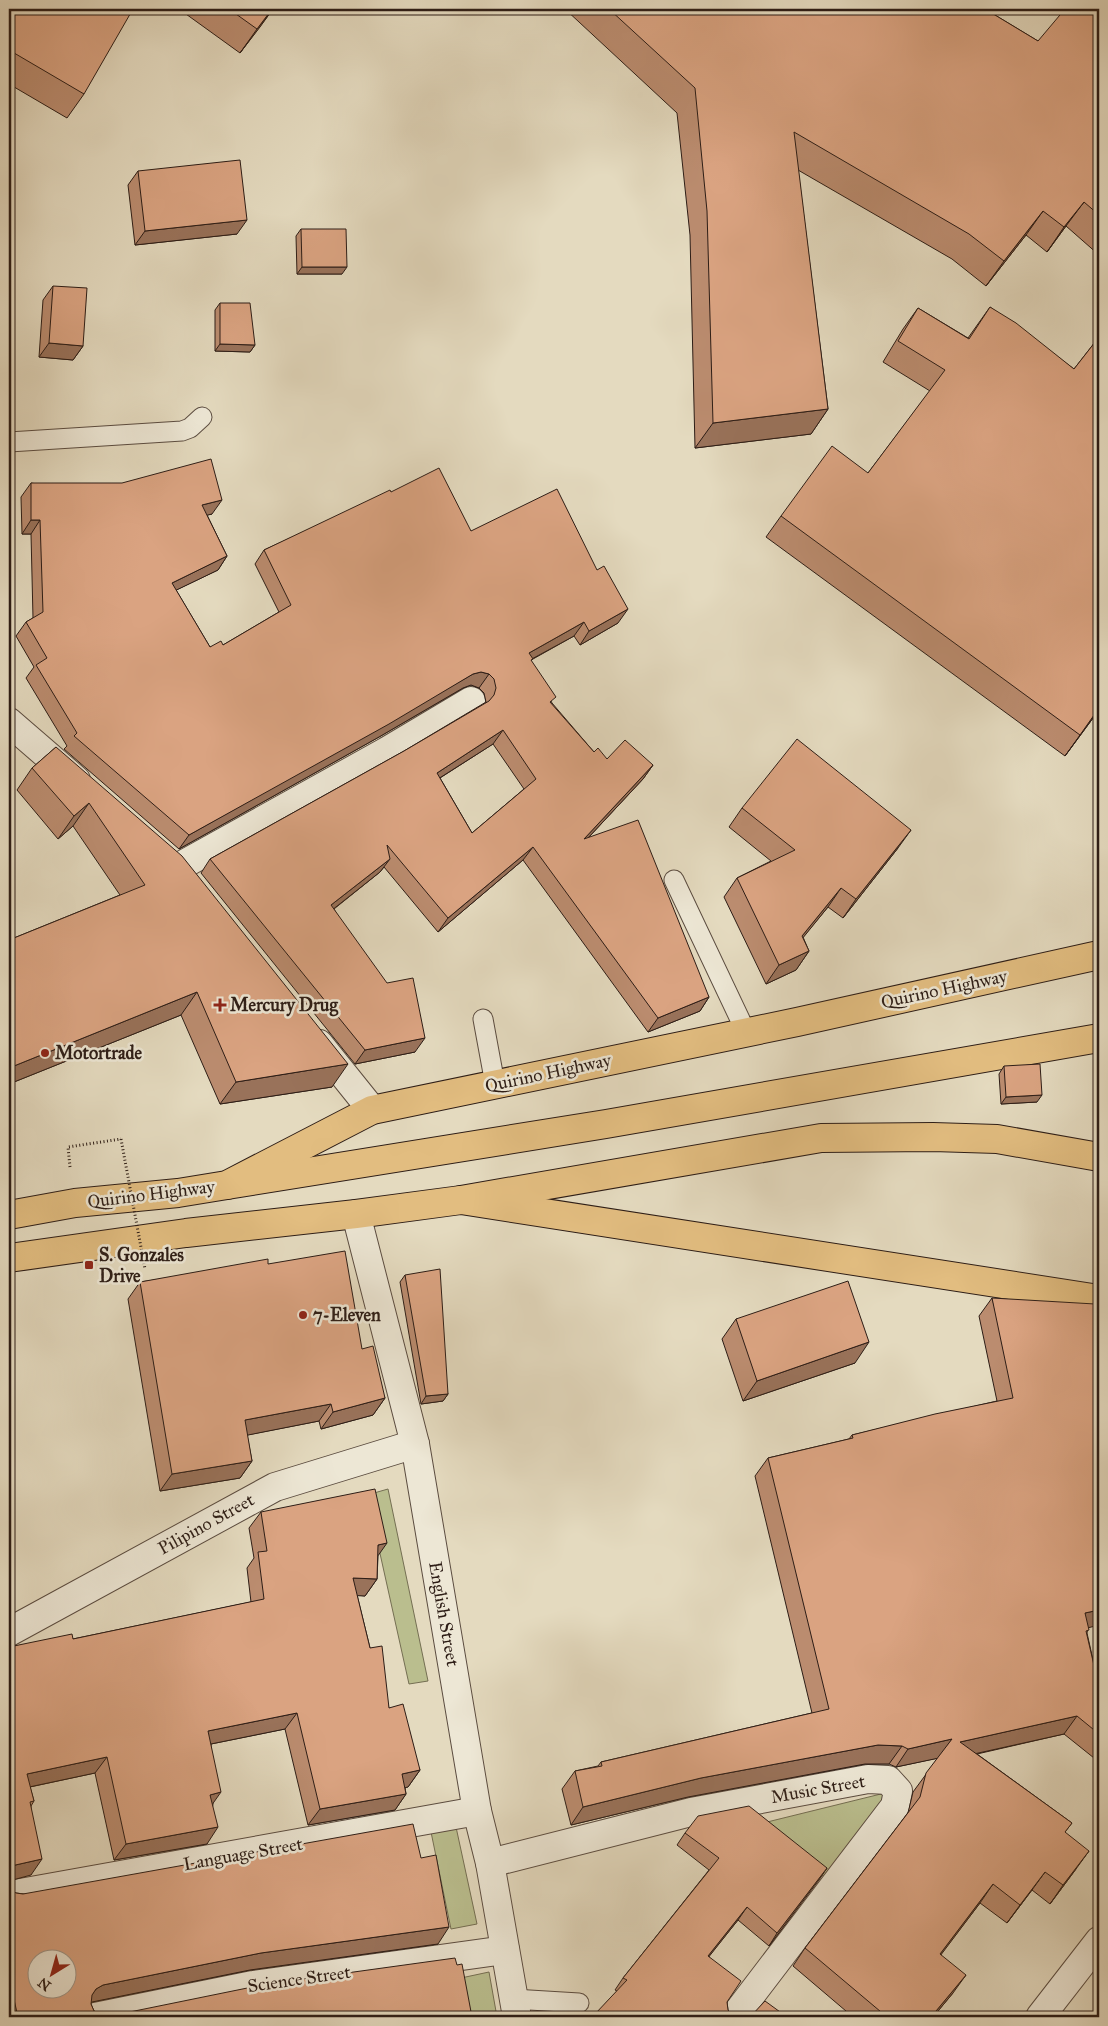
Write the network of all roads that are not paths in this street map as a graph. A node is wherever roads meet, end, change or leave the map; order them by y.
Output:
1 (202, 417) dead end
2 (9, 442) edge
3 (471, 701) dead end
4 (9, 722) edge
5 (99, 799) edge
6 (156, 849) edge
7 (177, 868) junction
8 (674, 880) dead end
9 (196, 891) edge
10 (1099, 955) edge
11 (483, 1019) dead end
12 (305, 1027) edge
13 (746, 1032) junction
14 (1099, 1038) edge
15 (495, 1084) junction
16 (372, 1110) junction
17 (1099, 1157) edge
18 (227, 1185) junction
19 (461, 1200) junction
20 (356, 1214) junction
21 (9, 1215) edge
22 (9, 1258) edge
23 (1099, 1299) edge
24 (415, 1444) junction
25 (9, 1632) edge
26 (477, 1810) junction
27 (490, 1863) junction
28 (9, 1895) edge
29 (1099, 1941) edge
30 (505, 1950) junction
31 (578, 2003) dead end
32 (515, 2008) edge
33 (95, 2017) edge
34 (734, 2017) edge
35 (1040, 2017) edge

1 - 2 lane
3 - 7 street
4 - 5 street
6 - 7 street
7 - 9 street
8 - 13 lane
10 - 13 main road, Quirino Highway
11 - 15 lane
12 - 16 street
13 - 15 main road, Quirino Highway
14 - 18 main road
15 - 16 main road, Quirino Highway
16 - 18 main road, Quirino Highway
17 - 19 main road
18 - 21 main road, Quirino Highway
19 - 20 main road
19 - 23 main road
20 - 22 main road
20 - 24 street, English Street
24 - 25 street, Pilipino Street
24 - 26 street, English Street
26 - 27 street, English Street
26 - 28 street, Language Street
27 - 30 street, English Street
27 - 34 street, Music Street
29 - 35 street
30 - 32 street, English Street
30 - 33 street, Science Street
31 - 32 lane

